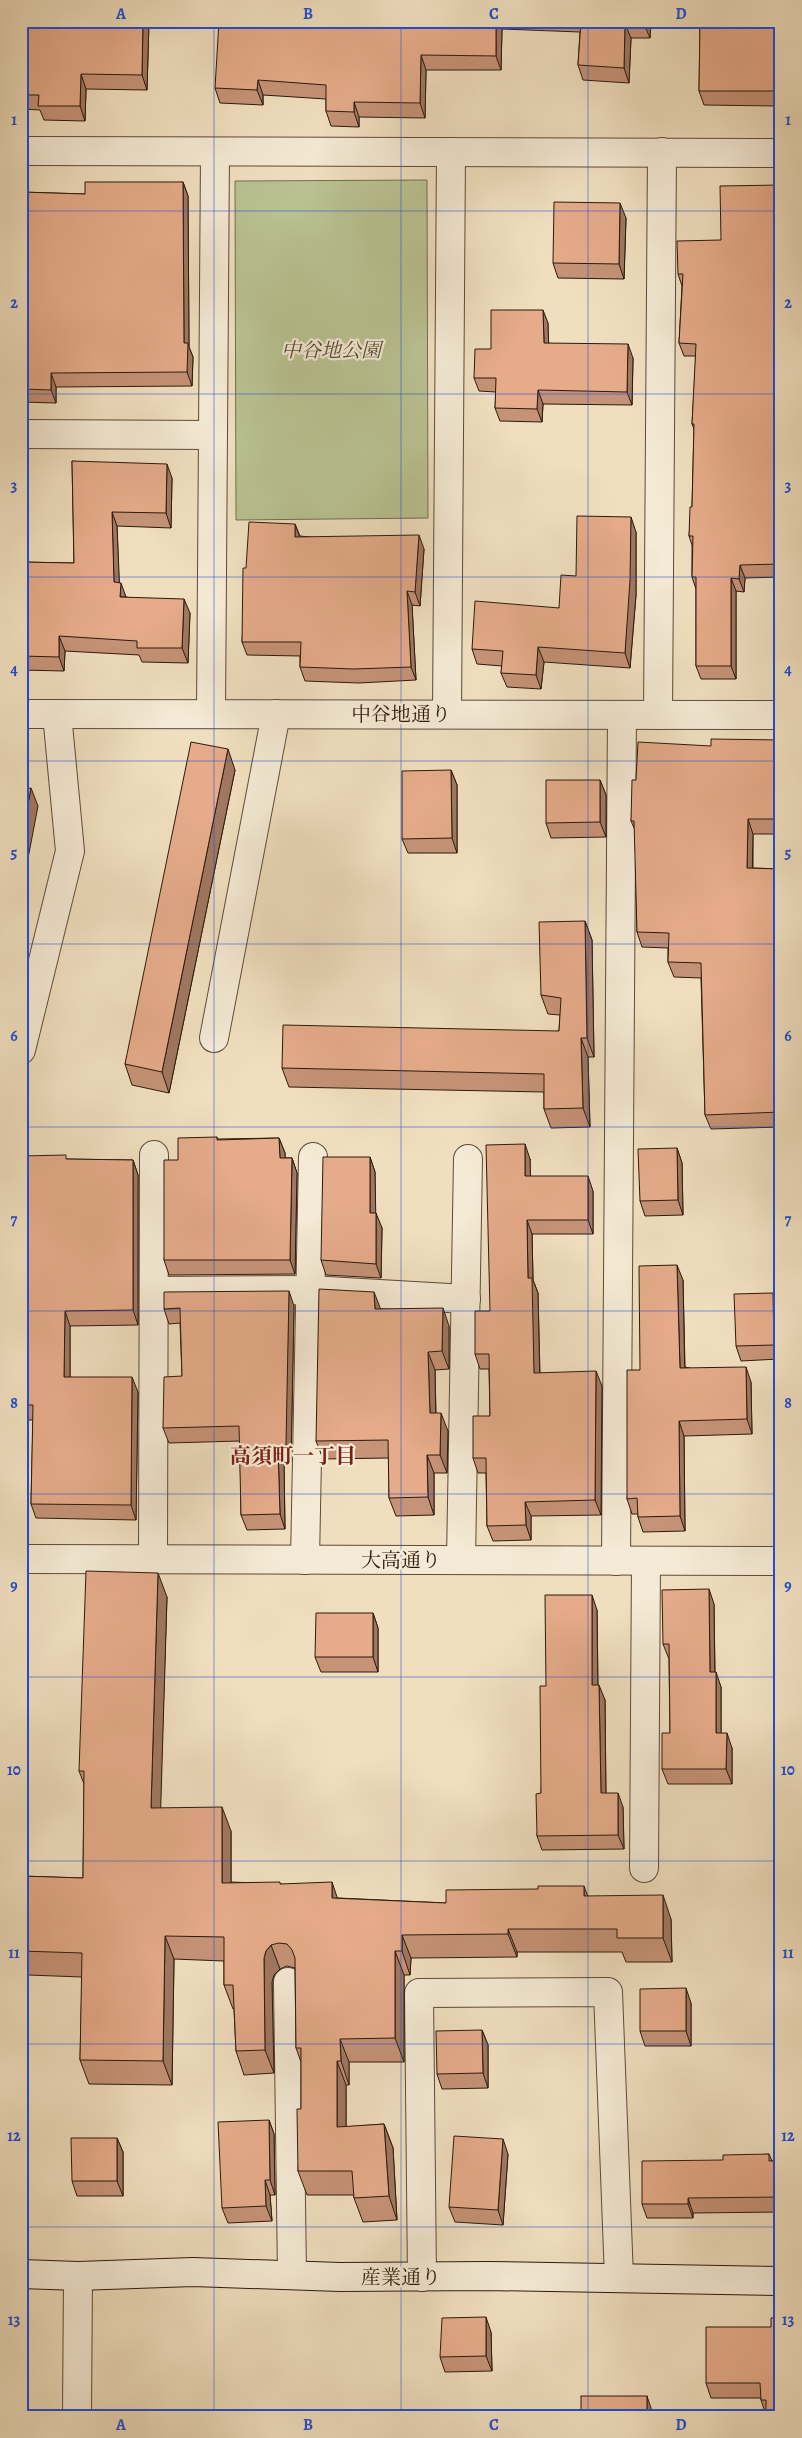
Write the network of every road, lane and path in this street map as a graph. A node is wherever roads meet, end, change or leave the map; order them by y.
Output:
1 (21, 151) edge
2 (215, 152) junction
3 (451, 152) junction
4 (662, 152) junction
5 (781, 153) edge
6 (21, 434) edge
7 (213, 435) junction
8 (21, 714) edge
9 (57, 714) junction
10 (211, 714) junction
11 (276, 714) junction
12 (447, 714) junction
13 (622, 715) junction
14 (658, 715) junction
15 (781, 715) edge
16 (214, 1038) dead end
17 (21, 1050) edge
18 (154, 1154) dead end
19 (313, 1157) dead end
20 (468, 1159) dead end
21 (310, 1290) junction
22 (154, 1291) junction
23 (466, 1299) junction
24 (21, 1559) edge
25 (154, 1559) junction
26 (305, 1560) junction
27 (461, 1560) junction
28 (616, 1561) junction
29 (646, 1561) junction
30 (781, 1561) edge
31 (644, 1868) dead end
32 (288, 1982) dead end
33 (21, 2274) edge
34 (292, 2275) junction
35 (78, 2276) junction
36 (422, 2277) junction
37 (619, 2278) junction
38 (781, 2281) edge
39 (77, 2417) edge

1 - 2 street
2 - 3 street
2 - 7 street
3 - 4 street
3 - 12 street
4 - 5 street
4 - 14 street
6 - 7 street
7 - 10 street
8 - 9 street, 中谷地通り
9 - 10 street, 中谷地通り
9 - 17 street
10 - 11 street, 中谷地通り
11 - 12 street, 中谷地通り
11 - 16 street
12 - 13 street, 中谷地通り
13 - 14 street, 中谷地通り
13 - 28 street
14 - 15 street, 中谷地通り
18 - 22 street
19 - 21 street
20 - 23 street
21 - 22 street
21 - 23 street
21 - 26 street
22 - 25 street
23 - 27 street
24 - 25 street, 大高通り
25 - 26 street, 大高通り
26 - 27 street, 大高通り
27 - 28 street, 大高通り
28 - 29 street, 大高通り
29 - 30 street, 大高通り
29 - 31 street
32 - 34 street
33 - 35 street, 産業通り
34 - 35 street, 産業通り
34 - 36 street, 産業通り
35 - 39 street
36 - 37 street, 産業通り
36 - 37 street
37 - 38 street, 産業通り

